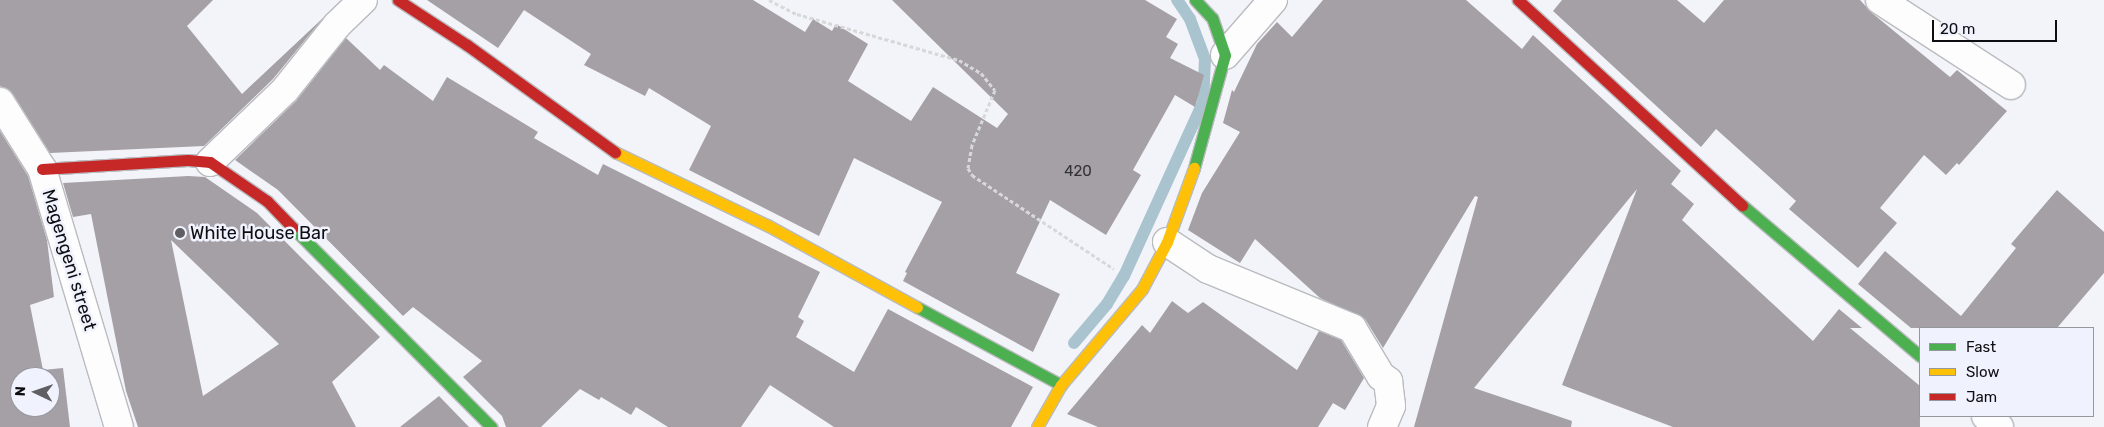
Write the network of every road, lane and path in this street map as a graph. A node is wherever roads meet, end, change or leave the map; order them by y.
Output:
1 (363, 0) edge
2 (398, 0) edge
3 (769, 0) edge
4 (1196, 0) edge
5 (1272, 0) edge
6 (1518, 0) edge
7 (1880, 0) edge
8 (1225, 55) junction
9 (2011, 85) dead end
10 (0, 102) edge
11 (210, 162) junction
12 (42, 169) junction
13 (1167, 242) junction
14 (1142, 289) junction
15 (1919, 355) edge
16 (1061, 385) junction
17 (1987, 417) edge
18 (119, 427) edge
19 (491, 427) edge
20 (1037, 427) edge
21 (1382, 427) edge
22 (1999, 427) edge

1 - 11 street
2 - 16 street
3 - 14 path
4 - 8 street
5 - 8 street
6 - 15 street
7 - 9 street
8 - 13 street
10 - 12 street, Magengeni street
11 - 12 street
11 - 19 street
12 - 18 street, Magengeni street
13 - 14 street
13 - 21 street
14 - 16 street
16 - 20 street
17 - 22 street

